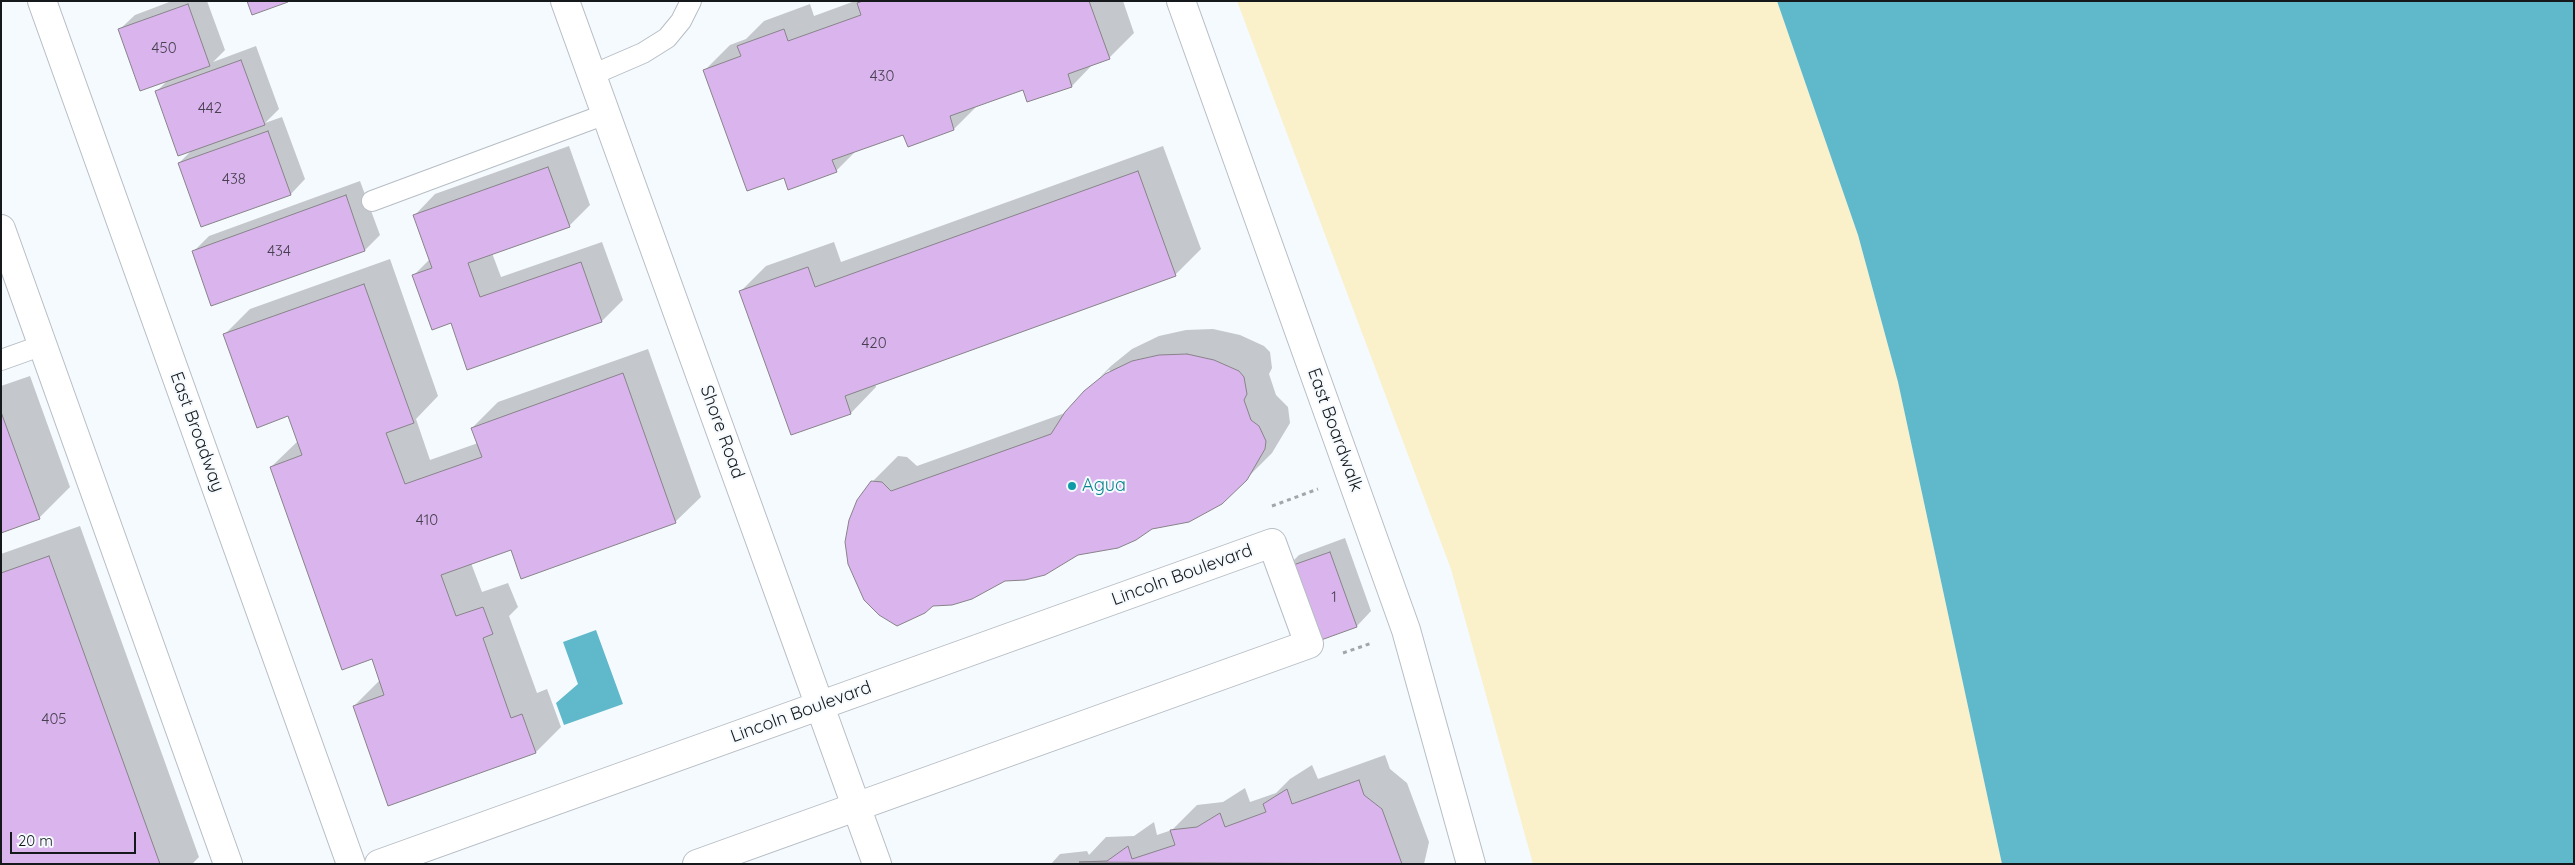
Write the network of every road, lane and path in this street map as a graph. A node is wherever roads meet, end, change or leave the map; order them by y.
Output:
1 (42, 1) edge
2 (565, 1) edge
3 (691, 1) edge
4 (1181, 1) edge
5 (592, 75) junction
6 (606, 114) junction
7 (372, 201) dead end
8 (1, 229) edge
9 (43, 346) junction
10 (1, 360) edge
11 (821, 705) junction
12 (857, 806) junction
13 (228, 864) edge
14 (351, 864) edge
15 (379, 864) edge
16 (697, 864) edge
17 (877, 864) edge
18 (1471, 864) edge

1 - 14 street, East Broadway
2 - 5 street, Shore Road
3 - 5 lane
4 - 18 street, East Boardwalk
5 - 6 street, Shore Road
6 - 7 lane
6 - 11 street, Shore Road
8 - 9 street
9 - 10 lane
9 - 13 street
11 - 12 street, Shore Road
11 - 12 street, Lincoln Boulevard
11 - 15 street, Lincoln Boulevard
12 - 16 street, Lincoln Boulevard
12 - 17 street, Shore Road

